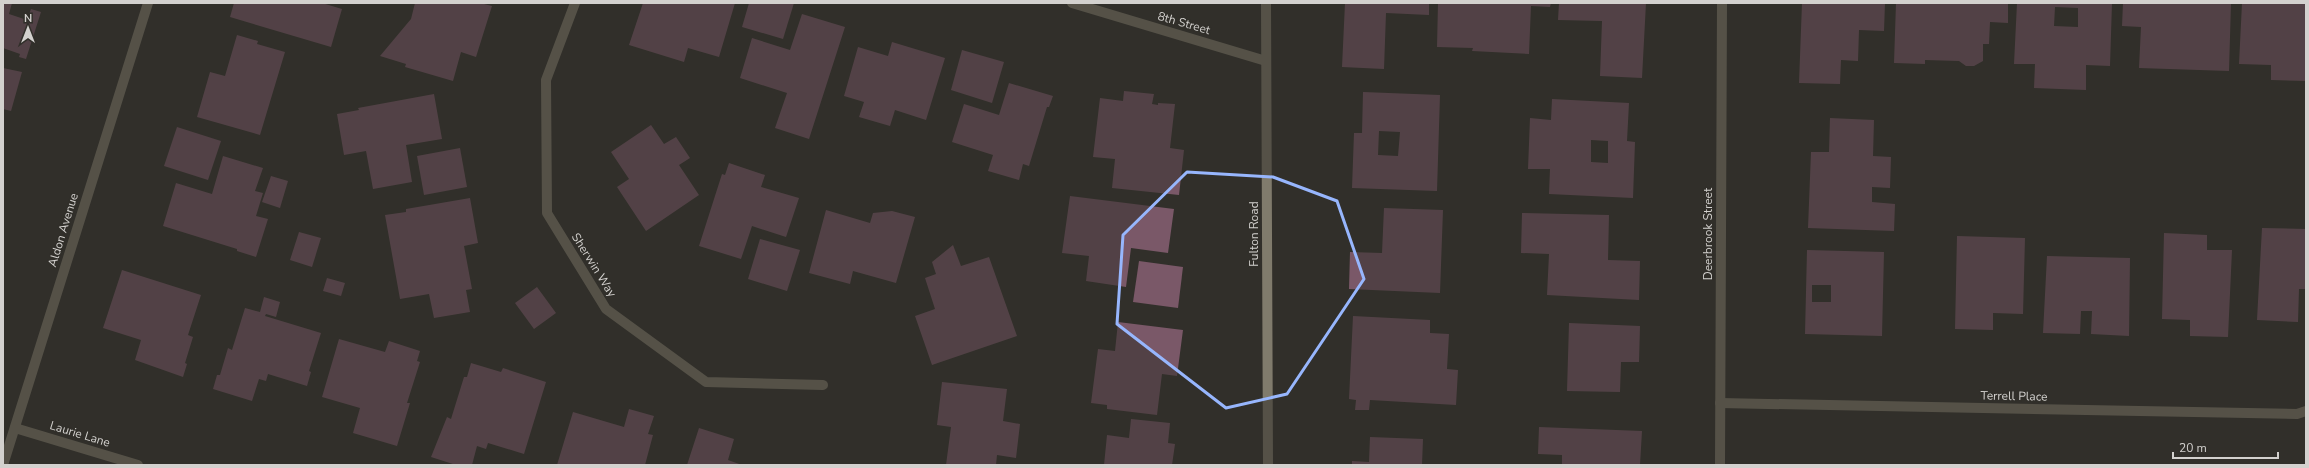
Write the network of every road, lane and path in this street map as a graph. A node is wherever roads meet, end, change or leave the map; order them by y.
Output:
1 (148, 3) edge
2 (575, 3) edge
3 (1072, 3) edge
4 (1266, 3) edge
5 (1722, 3) edge
6 (1266, 61) junction
7 (823, 385) dead end
8 (1720, 403) junction
9 (2306, 411) edge
10 (15, 428) junction
11 (3, 465) edge
12 (138, 465) edge
13 (1268, 465) edge
14 (1720, 465) edge

1 - 10 street, Aldon Avenue
2 - 7 street, Sherwin Way
3 - 6 street, 8th Street
4 - 6 street, Fulton Road
5 - 8 street, Deerbrook Street
6 - 13 street, Fulton Road
8 - 9 street, Terrell Place
8 - 14 street, Deerbrook Street
10 - 11 street, Aldon Avenue
10 - 12 street, Laurie Lane

